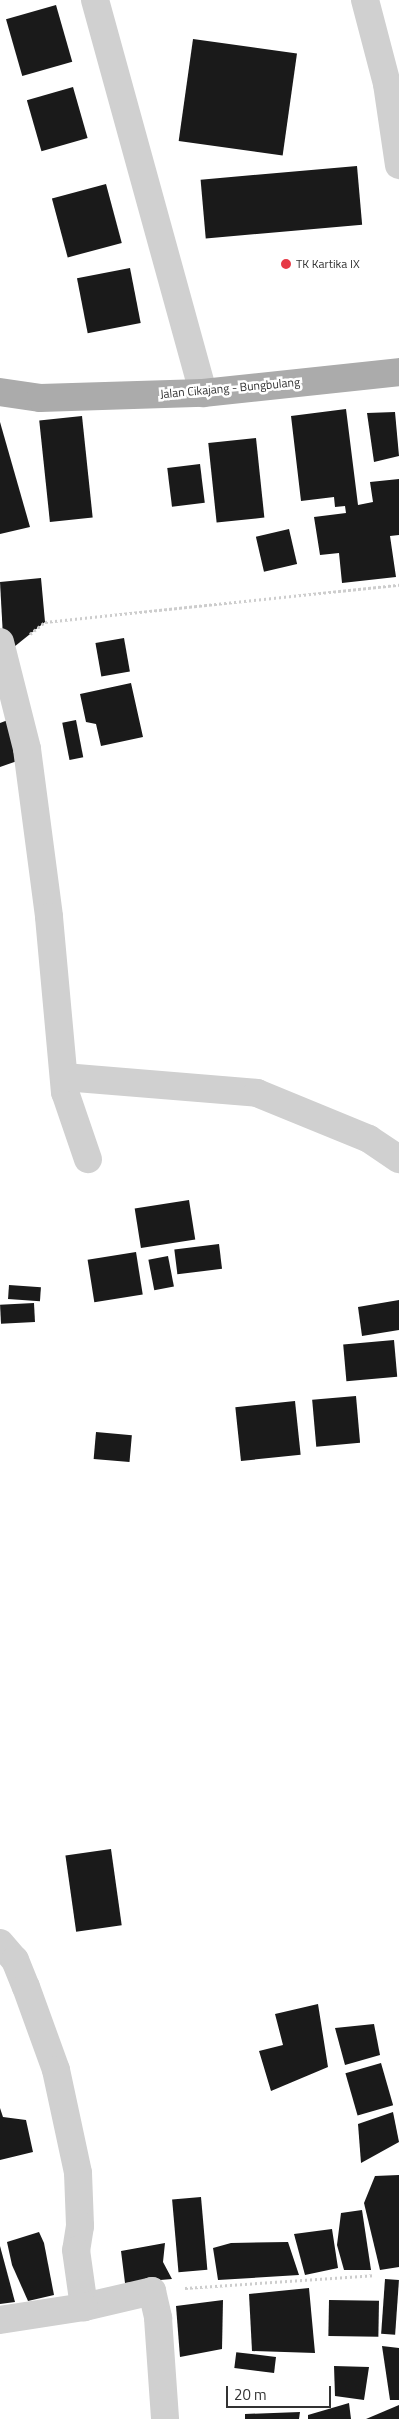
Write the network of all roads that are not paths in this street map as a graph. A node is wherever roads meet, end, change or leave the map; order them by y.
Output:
1 (95, 0) edge
2 (365, 0) edge
3 (393, 84) edge
4 (399, 165) edge
5 (399, 372) edge
6 (203, 393) junction
7 (3, 396) edge
8 (2, 649) edge
9 (64, 1077) junction
10 (88, 1159) dead end
11 (399, 1159) edge
12 (0, 1943) edge
13 (84, 2307) junction
14 (0, 2320) edge
15 (165, 2419) edge

1 - 6 street
2 - 3 street
3 - 4 street
5 - 6 main road, Jalan Cikajang - Bungbulang
6 - 7 main road, Jalan Cikajang - Bungbulang
8 - 9 street
9 - 10 street
9 - 11 street
12 - 13 street
13 - 14 street
13 - 15 street

